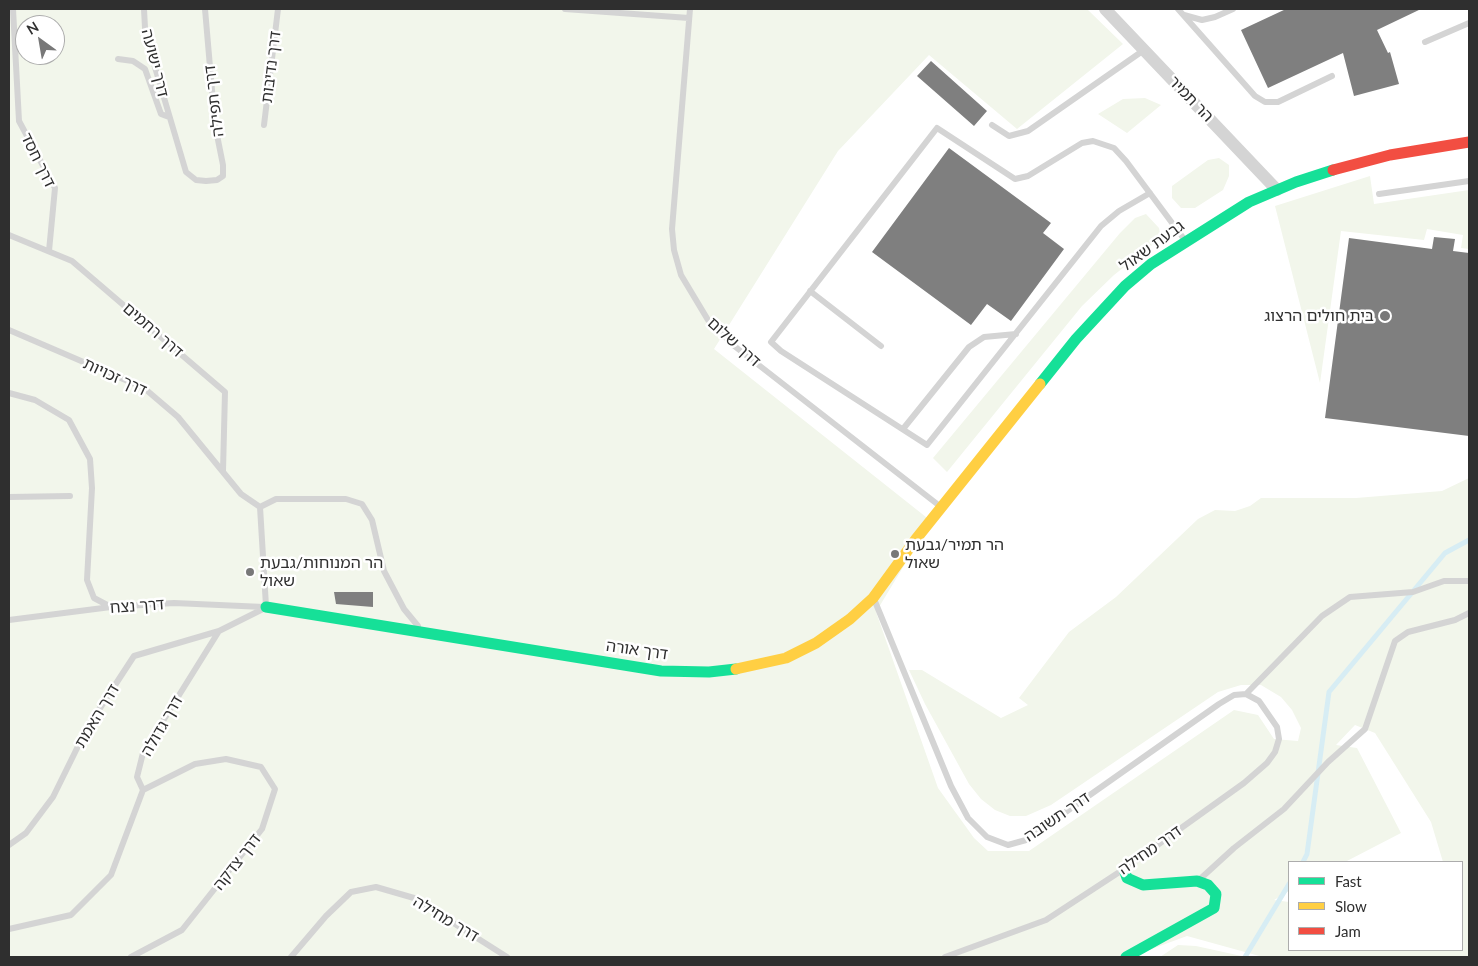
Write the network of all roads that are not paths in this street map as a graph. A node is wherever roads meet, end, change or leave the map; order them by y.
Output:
1 (13, 9) edge
2 (144, 9) edge
3 (205, 9) edge
4 (278, 9) edge
5 (565, 9) edge
6 (690, 9) edge
7 (1105, 9) edge
8 (1178, 9) edge
9 (1233, 9) edge
10 (1183, 14) junction
11 (689, 18) junction
12 (1469, 23) edge
13 (1425, 42) dead end
14 (1144, 50) junction
15 (118, 59) dead end
16 (1332, 76) dead end
17 (169, 117) junction
18 (264, 125) dead end
19 (992, 125) dead end
20 (1469, 142) edge
21 (206, 181) joint
22 (1469, 181) edge
23 (1277, 190) junction
24 (1150, 193) junction
25 (1379, 194) dead end
26 (9, 235) edge
27 (1185, 240) junction
28 (49, 252) junction
29 (810, 291) junction
30 (9, 330) edge
31 (1016, 334) junction
32 (881, 346) dead end
33 (9, 393) edge
34 (903, 429) junction
35 (222, 471) junction
36 (70, 496) dead end
37 (9, 497) edge
38 (260, 507) junction
39 (942, 508) junction
40 (1469, 581) edge
41 (874, 598) junction
42 (111, 607) junction
43 (266, 607) junction
44 (1469, 613) edge
45 (9, 620) edge
46 (422, 631) junction
47 (219, 632) junction
48 (1246, 694) junction
49 (143, 790) junction
50 (9, 845) edge
51 (1124, 869) junction
52 (1198, 881) junction
53 (9, 929) edge
54 (131, 957) edge
55 (291, 957) edge
56 (508, 957) edge
57 (945, 957) edge
58 (1126, 957) edge

1 - 28 lane, דרך חסד
2 - 17 lane, דרך ישועה
3 - 21 lane, דרך תפילה
4 - 18 lane, דרך נדיבות
5 - 11 lane
6 - 11 lane, דרך שלום
7 - 14 street, הר תמיר
8 - 10 lane
9 - 10 lane
10 - 16 lane
11 - 39 lane, דרך שלום
12 - 13 lane
14 - 19 lane
14 - 23 street, הר תמיר
15 - 17 lane
17 - 21 lane, דרך ישועה
20 - 23 street, גבעת שאול
22 - 25 lane
23 - 27 street, גבעת שאול
24 - 27 lane
24 - 29 lane
24 - 31 lane
26 - 28 lane, דרך רחמים
27 - 39 street, גבעת שאול
28 - 35 lane, דרך רחמים
29 - 32 lane
29 - 34 lane
30 - 35 lane, דרך זכויות
31 - 34 lane
31 - 34 lane
33 - 42 lane
35 - 38 lane, דרך זכויות
36 - 37 lane
38 - 43 lane
38 - 46 lane
39 - 41 street, דרך אורה
40 - 48 lane
41 - 46 street, דרך אורה
41 - 48 lane, דרך תשובה
42 - 43 lane, דרך נצח
42 - 45 lane, דרך נצח
43 - 46 street, דרך אורה
43 - 47 lane, דרך גדולה
44 - 52 lane
47 - 49 lane, דרך גדולה
47 - 50 lane, דרך האמת
48 - 51 lane, דרך מחילה
49 - 53 lane, דרך גדולה
49 - 54 lane, דרך צדקה
51 - 52 street
51 - 57 lane, דרך מחילה
52 - 58 street
55 - 56 lane, דרך מחילה

